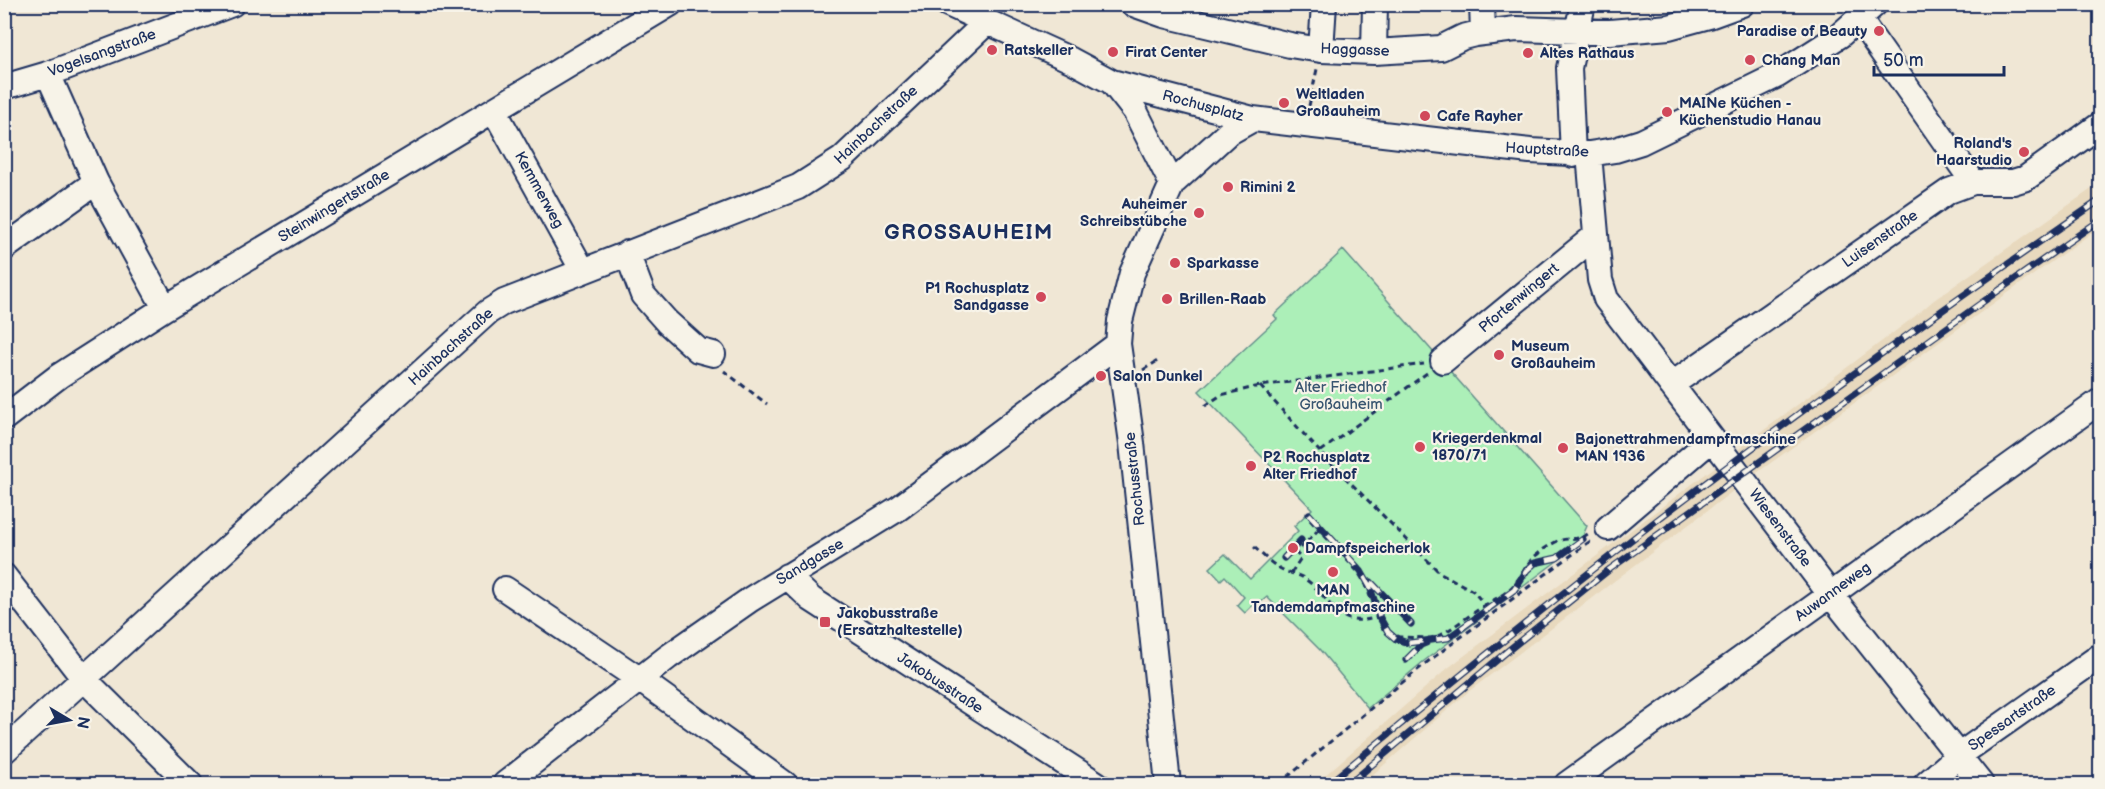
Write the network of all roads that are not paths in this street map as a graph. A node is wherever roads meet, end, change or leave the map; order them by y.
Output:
1 (232, 4) edge
2 (670, 4) edge
3 (948, 4) edge
4 (1133, 4) edge
5 (1324, 4) edge
6 (1376, 4) edge
7 (1482, 4) edge
8 (1583, 4) edge
9 (1742, 4) edge
10 (1867, 12) edge
11 (987, 22) junction
12 (1578, 30) junction
13 (1483, 33) junction
14 (1321, 50) junction
15 (1374, 52) junction
16 (48, 74) junction
17 (1112, 82) junction
18 (4, 87) edge
19 (494, 110) junction
20 (1253, 119) junction
21 (2100, 125) edge
22 (1581, 154) junction
23 (96, 182) junction
24 (1973, 182) junction
25 (1172, 184) junction
26 (1596, 236) junction
27 (4, 248) edge
28 (627, 254) junction
29 (583, 271) junction
30 (165, 308) junction
31 (1118, 344) junction
32 (713, 354) road end
33 (1443, 361) road end
34 (1671, 385) junction
35 (2100, 401) edge
36 (4, 418) edge
37 (1712, 439) junction
38 (1608, 528) road end
39 (4, 576) edge
40 (787, 576) junction
41 (505, 589) dead end
42 (1830, 594) junction
43 (2100, 656) edge
44 (84, 679) junction
45 (639, 679) junction
46 (4, 751) edge
47 (1958, 756) junction
48 (517, 781) edge
49 (190, 784) edge
50 (786, 784) edge
51 (1097, 784) edge
52 (1168, 784) edge
53 (1567, 784) edge
54 (1926, 784) edge
55 (1981, 784) edge

1 - 16 street, Vogelsangstraße
2 - 19 street, Steinwingertstraße
3 - 11 street
4 - 14 street, Haggasse
5 - 14 street
6 - 15 street
7 - 13 street
8 - 12 street, Wiesenstraße
9 - 12 street, Haggasse
10 - 22 street, Hauptstraße
10 - 24 street
11 - 17 street
11 - 28 street, Hainbachstraße
12 - 13 street, Haggasse
12 - 22 street, Wiesenstraße
13 - 15 street, Haggasse
14 - 15 street, Haggasse
16 - 18 street, Vogelsangstraße
16 - 23 street
17 - 20 street, Rochusplatz
17 - 25 street
19 - 29 street, Kemmerweg
19 - 30 street, Steinwingertstraße
20 - 22 street, Hauptstraße
20 - 25 street, Rochusplatz
21 - 24 street, Luisenstraße
22 - 26 street, Wiesenstraße
23 - 27 street
23 - 30 street
24 - 34 street, Luisenstraße
25 - 31 street, Rochusstraße
26 - 33 street, Pfortenwingert
26 - 34 street, Wiesenstraße
28 - 29 street, Hainbachstraße
28 - 32 street
29 - 44 street, Hainbachstraße
30 - 36 street, Steinwingertstraße
31 - 40 street, Sandgasse
31 - 52 street, Rochusstraße
34 - 37 street, Wiesenstraße
35 - 42 street, Auwanneweg
37 - 38 street
37 - 42 street, Wiesenstraße
39 - 44 street
40 - 45 street, Sandgasse
40 - 51 street, Jakobusstraße
41 - 45 street
42 - 47 street, Wiesenstraße
42 - 53 street, Auwanneweg
43 - 47 street, Spessartstraße
44 - 46 street, Hainbachstraße
44 - 49 street
45 - 48 street, Sandgasse
45 - 50 street
47 - 54 street, Spessartstraße
47 - 55 street, Wiesenstraße

